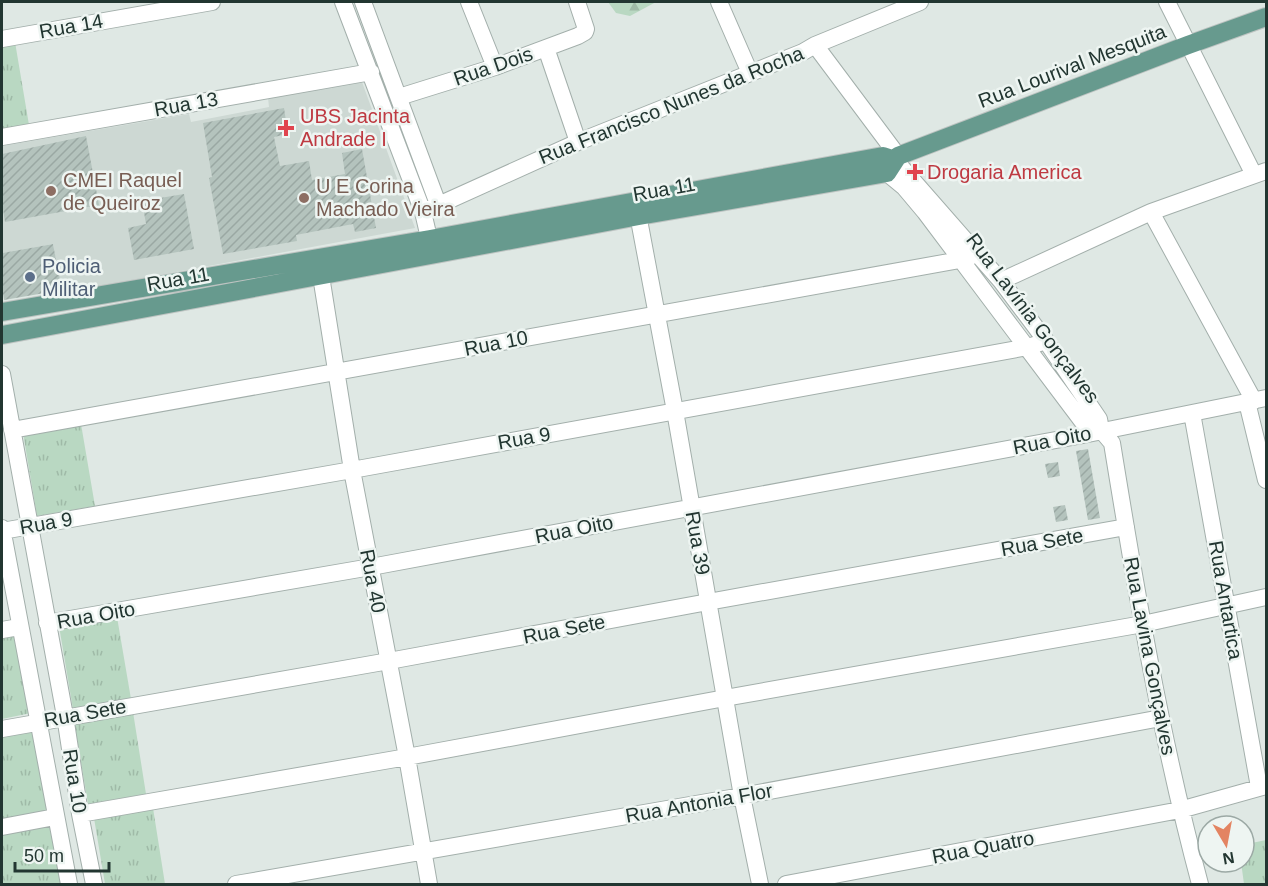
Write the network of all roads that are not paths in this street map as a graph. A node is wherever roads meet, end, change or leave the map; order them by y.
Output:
1 (212, 2) edge
2 (344, 2) edge
3 (363, 2) edge
4 (470, 2) edge
5 (577, 2) edge
6 (719, 2) edge
7 (920, 2) edge
8 (1167, 2) edge
9 (1266, 17) edge
10 (2, 39) edge
11 (815, 45) junction
12 (1188, 45) junction
13 (546, 48) junction
14 (495, 67) junction
15 (371, 72) junction
16 (750, 73) junction
17 (399, 97) junction
18 (2, 137) edge
19 (578, 142) junction
20 (890, 161) junction
21 (1260, 173) edge
22 (430, 208) junction
23 (637, 209) junction
24 (1151, 213) junction
25 (431, 247) junction
26 (978, 254) junction
27 (960, 260) junction
28 (321, 276) junction
29 (1001, 281) junction
30 (2, 312) edge
31 (656, 312) junction
32 (2, 334) edge
33 (1046, 341) junction
34 (1028, 346) junction
35 (338, 373) junction
36 (2, 374) edge
37 (1256, 400) edge
38 (675, 411) junction
39 (1192, 413) junction
40 (12, 430) junction
41 (1101, 430) junction
42 (352, 470) junction
43 (1266, 480) edge
44 (692, 507) junction
45 (29, 526) junction
46 (1126, 527) junction
47 (2, 530) edge
48 (371, 567) junction
49 (1266, 597) edge
50 (708, 602) junction
51 (1227, 607) junction
52 (47, 623) junction
53 (1143, 624) junction
54 (19, 627) junction
55 (2, 630) edge
56 (389, 662) junction
57 (725, 698) junction
58 (65, 716) junction
59 (1161, 718) junction
60 (37, 722) junction
61 (2, 729) edge
62 (407, 757) junction
63 (1263, 786) edge
64 (742, 796) junction
65 (1180, 810) junction
66 (80, 814) junction
67 (55, 817) junction
68 (2, 827) edge
69 (424, 851) junction
70 (69, 885) edge
71 (94, 885) edge
72 (236, 885) edge
73 (429, 885) edge
74 (760, 885) edge
75 (786, 885) edge
76 (1200, 885) edge

1 - 10 street, Rua 14
2 - 15 street
3 - 17 street
4 - 14 street
5 - 13 street, Rua Dois
6 - 16 street
7 - 11 street, Rua Francisco Nunes da Rocha
8 - 12 street
9 - 12 main road, Rua Lourival Mesquita
11 - 16 street, Rua Francisco Nunes da Rocha
11 - 20 street, Rua Lavínia Gonçalves
12 - 20 main road, Rua Lourival Mesquita
12 - 21 street
13 - 14 street, Rua Dois
13 - 19 street
14 - 17 street, Rua Dois
15 - 18 street, Rua 13
15 - 22 street
16 - 19 street, Rua Francisco Nunes da Rocha
17 - 22 street
19 - 22 street, Rua Francisco Nunes da Rocha
20 - 23 main road, Rua 11
20 - 26 street, Rua Lavínia Gonçalves
20 - 27 street, Rua Lavínia Gonçalves
21 - 24 street
22 - 25 street
23 - 25 main road, Rua 11
23 - 31 street, Rua 39
24 - 29 street
24 - 37 street
25 - 28 main road, Rua 11
25 - 30 main road, Rua 11
26 - 27 street, Rua 10
26 - 29 street, Rua Lavínia Gonçalves
27 - 31 street, Rua 10
27 - 34 street, Rua Lavínia Gonçalves
28 - 32 main road, Rua 11
28 - 35 street, Rua 40
29 - 33 street, Rua Lavínia Gonçalves
31 - 35 street, Rua 10
31 - 38 street, Rua 39
33 - 34 street, Rua 9
33 - 41 street, Rua Lavínia Gonçalves
34 - 38 street, Rua 9
34 - 41 street, Rua Lavínia Gonçalves
35 - 40 street, Rua 10
35 - 42 street, Rua 40
36 - 40 street, Rua 10
37 - 39 street, Rua Oito
37 - 43 street
38 - 42 street, Rua 9
38 - 44 street, Rua 39
39 - 41 street, Rua Oito
39 - 51 street, Rua Antartica
40 - 45 street, Rua 10
41 - 44 street, Rua Oito
41 - 46 street, Rua Lavina Gonçalves
42 - 45 street, Rua 9
42 - 48 street, Rua 40
44 - 48 street, Rua Oito
44 - 50 street, Rua 39
45 - 47 street, Rua 9
45 - 52 street, Rua 10
46 - 50 street, Rua Sete
46 - 53 street, Rua Lavina Gonçalves
47 - 54 street, Rua 10
48 - 52 street, Rua Oito
48 - 56 street, Rua 40
49 - 51 street
50 - 56 street, Rua Sete
50 - 57 street, Rua 39
51 - 53 street
51 - 63 street, Rua Antartica
52 - 58 street, Rua 10
53 - 57 street
53 - 59 street, Rua Lavina Gonçalves
54 - 55 street
54 - 60 street, Rua 10
56 - 58 street, Rua Sete
56 - 62 street, Rua 40
57 - 62 street
57 - 64 street, Rua 39
58 - 60 street, Rua Sete
58 - 66 street, Rua 10
59 - 64 street, Rua Antonia Flor
59 - 65 street, Rua Lavina Gonçalves
60 - 61 street, Rua Sete
60 - 67 street, Rua 10
62 - 66 street
62 - 69 street, Rua 40
63 - 65 street, Rua Quatro
64 - 69 street, Rua Antonia Flor
64 - 74 street, Rua 39
65 - 75 street, Rua Quatro
65 - 76 street, Rua Lavina Gonçalves
66 - 71 street, Rua 10
67 - 68 street
67 - 70 street, Rua 10
69 - 72 street, Rua Antonia Flor
69 - 73 street, Rua 40

